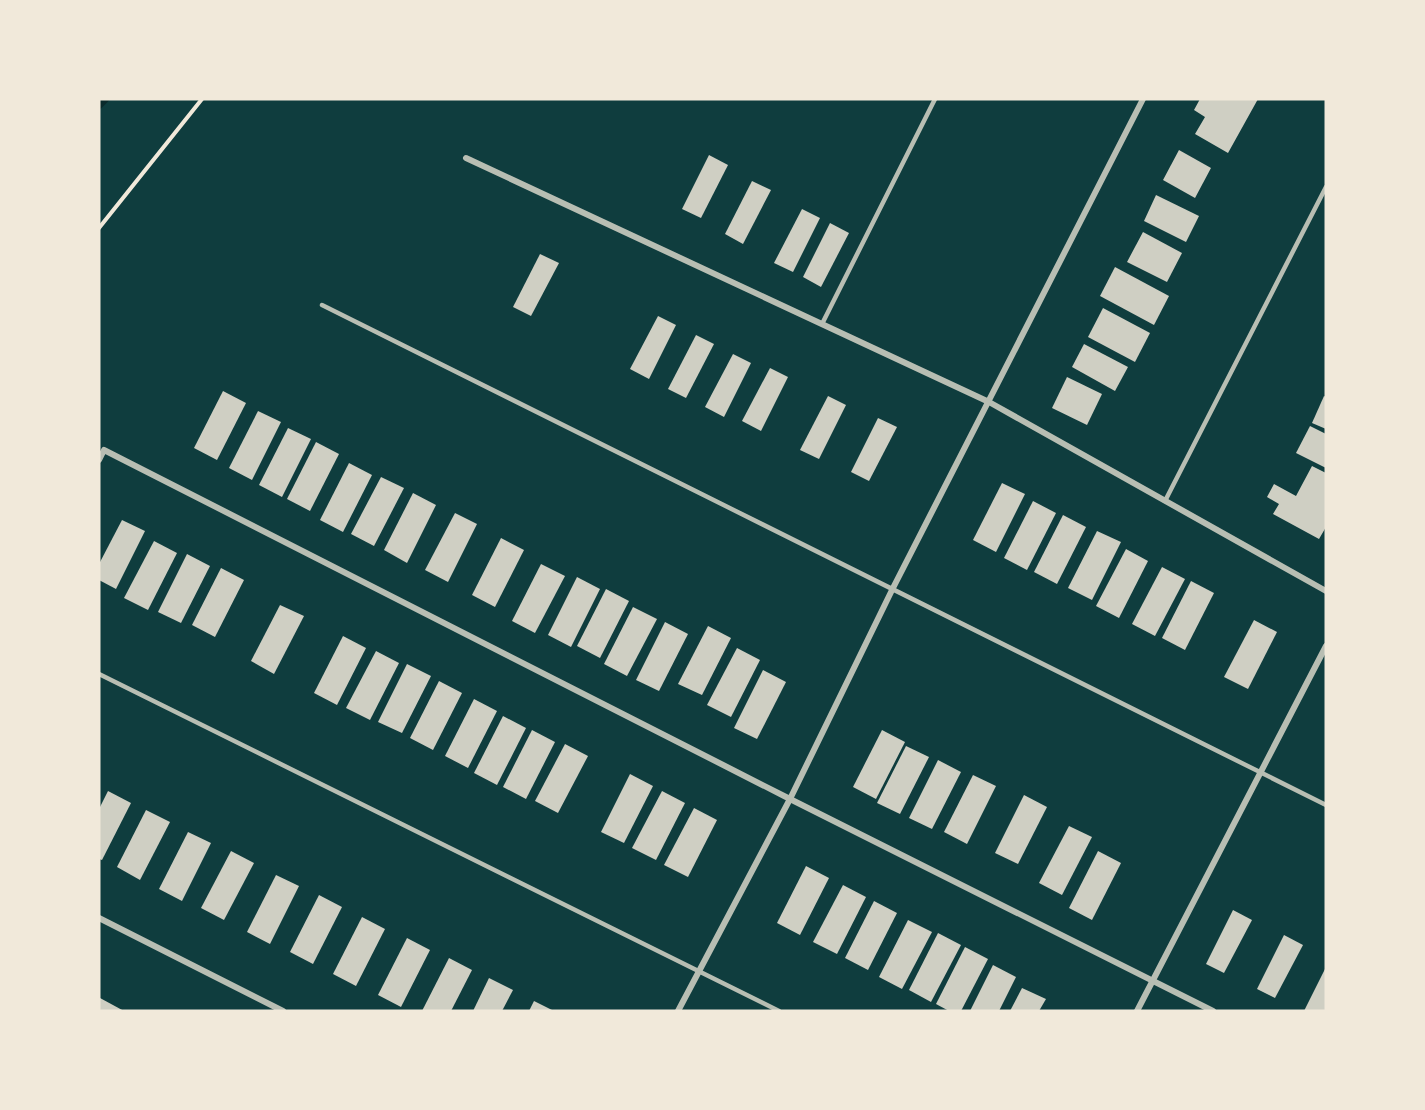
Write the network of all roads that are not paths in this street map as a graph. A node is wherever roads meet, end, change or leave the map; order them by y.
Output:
1 (935, 99) edge
2 (1143, 99) edge
3 (466, 158) dead end
4 (1326, 187) edge
5 (321, 305) dead end
6 (822, 324) junction
7 (989, 402) junction
8 (99, 460) edge
9 (1165, 501) junction
10 (893, 588) junction
11 (1326, 591) edge
12 (1326, 646) edge
13 (99, 674) edge
14 (1259, 773) junction
15 (790, 799) junction
16 (1326, 805) edge
17 (99, 918) edge
18 (698, 971) junction
19 (1152, 981) junction
20 (283, 1011) edge
21 (678, 1011) edge
22 (779, 1011) edge
23 (1137, 1011) edge
24 (1213, 1011) edge

1 - 6 lane
2 - 7 street
3 - 6 street
4 - 9 lane
5 - 10 lane
6 - 7 street
7 - 9 street
7 - 10 street
8 - 15 street
9 - 11 street
10 - 14 lane
10 - 15 street
12 - 14 street
13 - 18 lane
14 - 16 lane
14 - 19 street
15 - 18 street
15 - 19 street
17 - 20 street
18 - 21 street
18 - 22 lane
19 - 23 street
19 - 24 street

